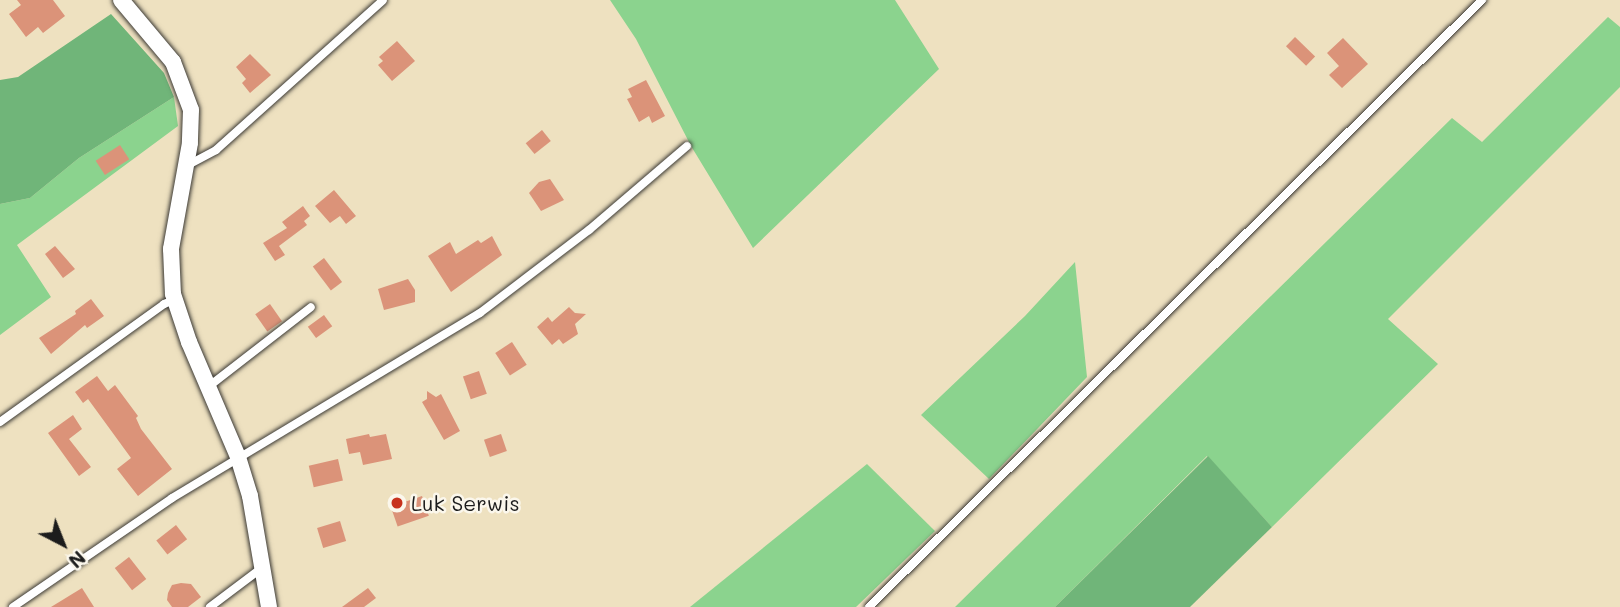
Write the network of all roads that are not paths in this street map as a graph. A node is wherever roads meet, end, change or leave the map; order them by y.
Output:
1 (121, 0) edge
2 (383, 0) edge
3 (1482, 0) edge
4 (687, 146) dead end
5 (186, 166) junction
6 (174, 300) junction
7 (311, 307) dead end
8 (208, 387) junction
9 (0, 422) edge
10 (238, 457) junction
11 (263, 567) junction
12 (13, 607) edge
13 (210, 607) edge
14 (269, 607) edge
15 (869, 607) edge

1 - 5 street
2 - 5 lane
3 - 15 lane
4 - 10 lane
5 - 6 street
6 - 8 street
6 - 9 lane
7 - 8 lane
8 - 10 street
10 - 11 street
10 - 12 lane
11 - 13 lane
11 - 14 street

